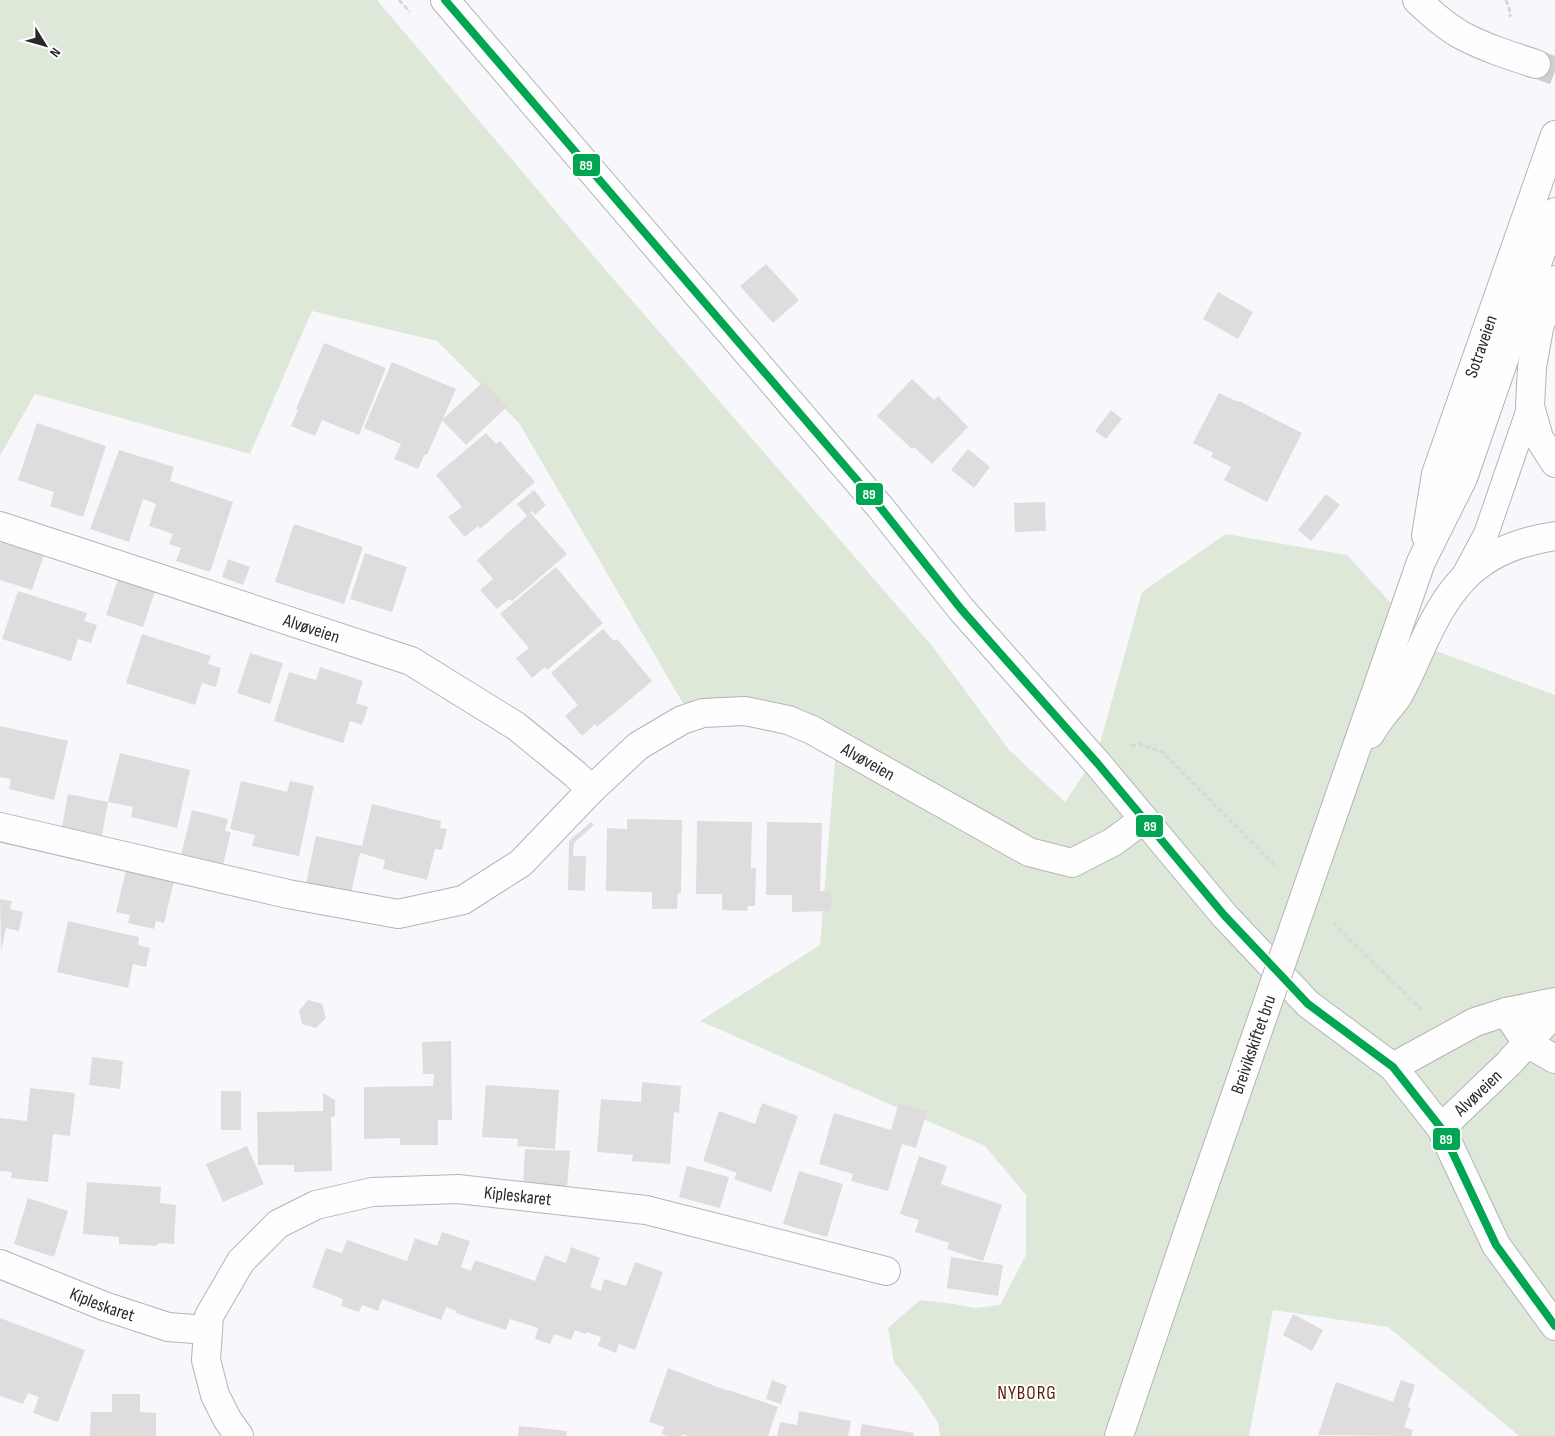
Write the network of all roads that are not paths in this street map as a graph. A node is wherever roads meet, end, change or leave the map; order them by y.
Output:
1 (445, 0) edge
2 (1417, 0) edge
3 (1536, 64) tunnel mouth
4 (1555, 135) edge
5 (1555, 212) edge
6 (1555, 280) edge
7 (1530, 406) junction
8 (1555, 463) edge
9 (0, 526) edge
10 (1555, 536) edge
11 (1421, 562) junction
12 (1462, 578) junction
13 (1398, 626) joint
14 (1350, 766) junction
15 (591, 790) junction
16 (1144, 819) junction
17 (0, 827) edge
18 (1555, 1002) edge
19 (1506, 1012) junction
20 (1555, 1012) edge
21 (1527, 1043) junction
22 (1555, 1059) edge
23 (1394, 1067) junction
24 (1441, 1128) junction
25 (0, 1264) edge
26 (886, 1271) dead end
27 (1555, 1326) edge
28 (208, 1330) junction
29 (239, 1436) edge
30 (1119, 1436) edge

1 - 16 main road, Alvøveien
2 - 3 main road
4 - 11 main road, Sotraveien
5 - 11 main road, Sotraveien
6 - 7 main road
7 - 8 main road
7 - 12 lane
9 - 15 main road, Alvøveien
10 - 12 main road
11 - 13 main road, Sotraveien
12 - 14 main road
13 - 14 main road, Breivikskiftet bru
14 - 30 main road, Breivikskiftet bru, bridge
15 - 16 main road, Alvøveien
15 - 17 main road, Alvøveien
16 - 23 main road, Alvøveien
18 - 19 main road
19 - 21 main road
19 - 23 main road
20 - 21 main road, Alvøveien
21 - 22 main road
21 - 24 main road, Alvøveien
23 - 24 main road, Alvøveien
24 - 27 main road
25 - 28 main road, Kipleskaret
26 - 28 main road, Kipleskaret
28 - 29 main road, Kipleskaret

